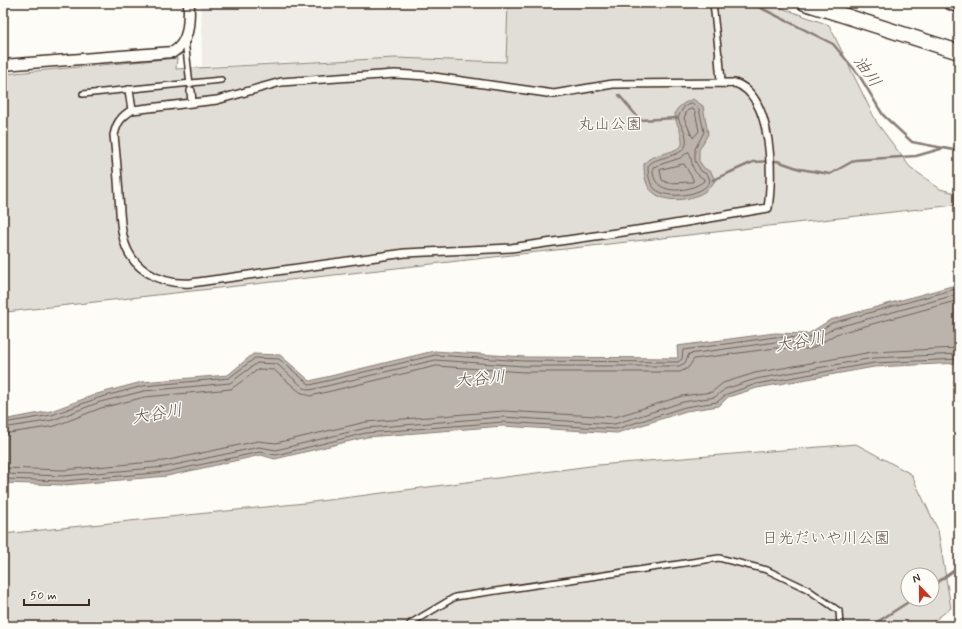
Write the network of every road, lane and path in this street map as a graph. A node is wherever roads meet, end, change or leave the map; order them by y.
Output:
1 (189, 3) edge
2 (713, 3) edge
3 (805, 3) edge
4 (948, 3) edge
5 (959, 8) edge
6 (185, 39) junction
7 (959, 52) edge
8 (719, 57) joint
9 (3, 66) edge
10 (221, 80) dead end
11 (721, 82) junction
12 (190, 87) junction
13 (129, 90) junction
14 (83, 94) dead end
15 (192, 103) junction
16 (132, 110) junction
17 (409, 626) edge
18 (840, 626) edge

1 - 6 street
2 - 8 lane
3 - 7 main road
4 - 5 street
6 - 9 street
6 - 12 lane
8 - 11 street
10 - 12 lane
11 - 15 street
11 - 16 street
12 - 13 lane
12 - 15 street
13 - 14 lane
13 - 16 street
15 - 16 street
17 - 18 lane

